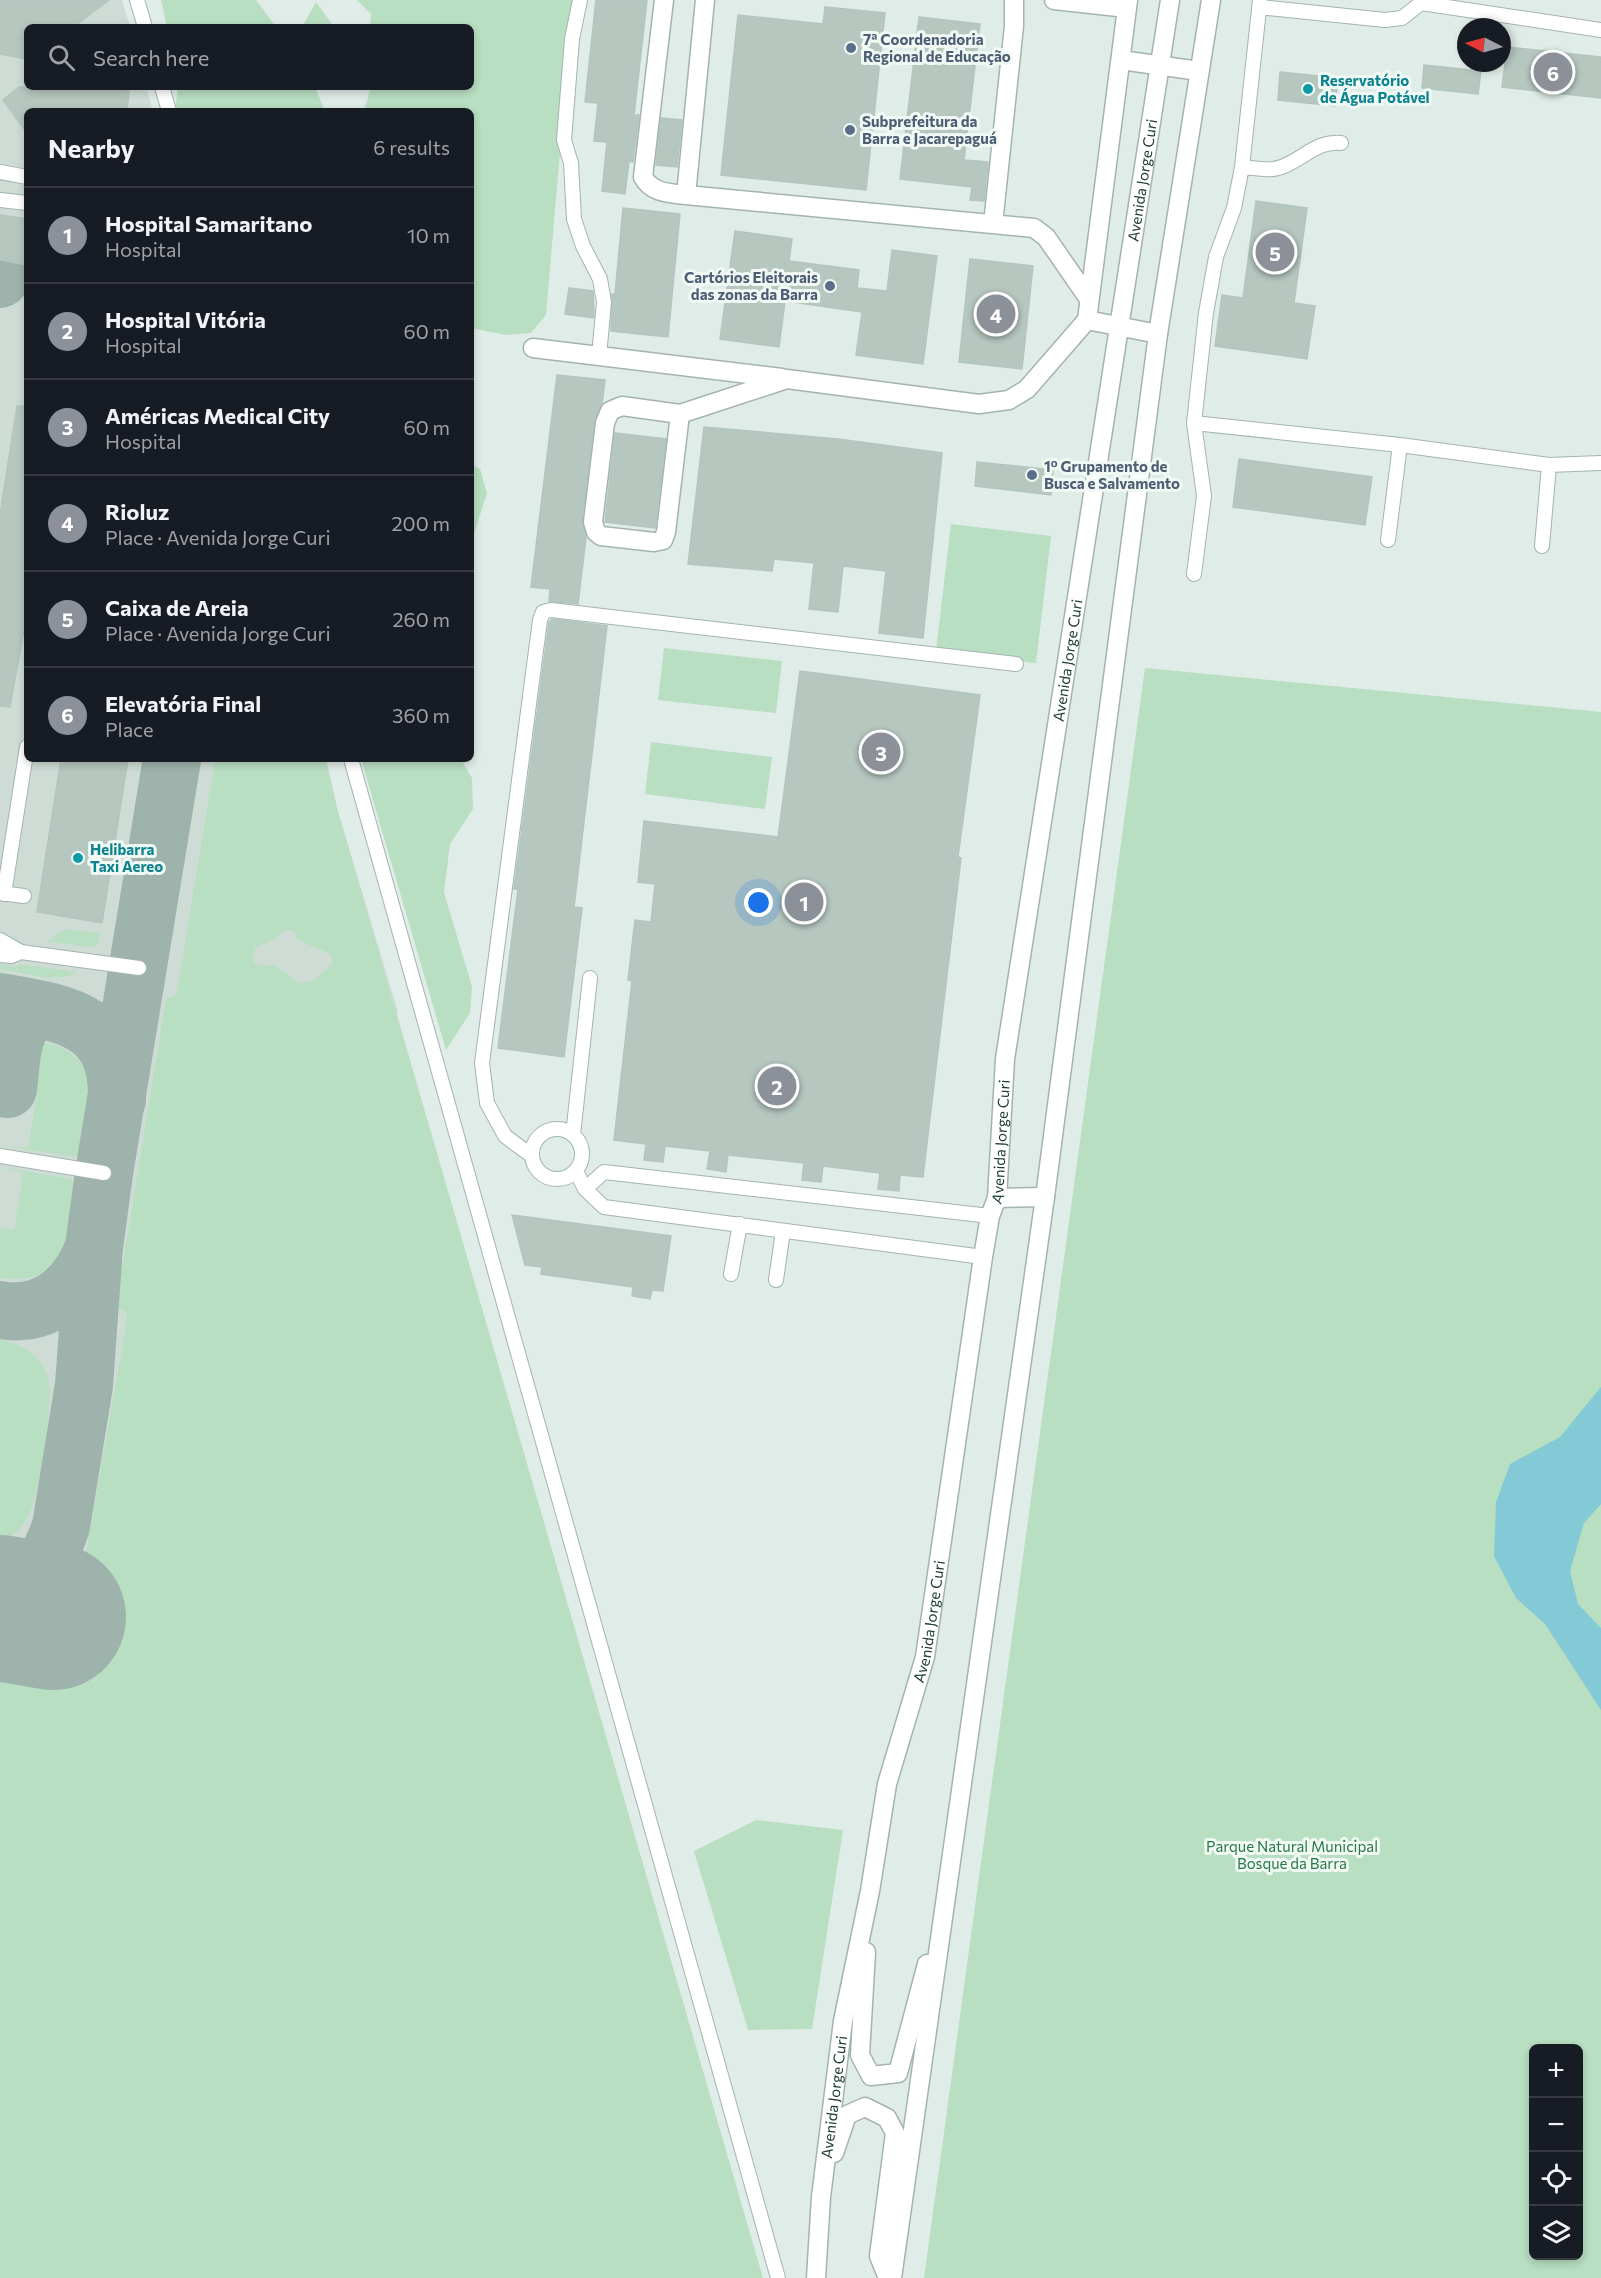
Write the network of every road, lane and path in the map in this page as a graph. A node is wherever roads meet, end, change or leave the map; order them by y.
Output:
1 (137, 0) edge
2 (580, 0) edge
3 (664, 0) edge
4 (705, 0) edge
5 (1014, 0) edge
6 (1054, 0) edge
7 (1170, 0) edge
8 (1211, 0) edge
9 (1421, 2) edge
10 (1127, 4) edge
11 (1260, 4) edge
12 (144, 24) edge
13 (1601, 30) edge
14 (1121, 60) junction
15 (1160, 64) junction
16 (1199, 71) junction
17 (163, 90) edge
18 (167, 108) edge
19 (1341, 143) dead end
20 (1242, 166) junction
21 (0, 172) edge
22 (24, 176) edge
23 (686, 195) junction
24 (0, 200) edge
25 (24, 203) edge
26 (993, 224) junction
27 (1089, 299) junction
28 (1087, 320) junction
29 (1118, 325) junction
30 (1158, 334) junction
31 (533, 348) dead end
32 (599, 356) junction
33 (787, 379) junction
34 (680, 414) junction
35 (1194, 423) junction
36 (1400, 445) junction
37 (1601, 463) edge
38 (1549, 465) junction
39 (1388, 540) dead end
40 (1542, 546) dead end
41 (1194, 574) dead end
42 (1016, 664) dead end
43 (24, 762) edge
44 (352, 762) edge
45 (2, 893) edge
46 (24, 896) dead end
47 (0, 940) edge
48 (21, 952) junction
49 (0, 955) edge
50 (139, 968) dead end
51 (591, 978) dead end
52 (573, 1135) junction
53 (0, 1156) edge
54 (532, 1156) junction
55 (576, 1172) junction
56 (104, 1173) dead end
57 (585, 1189) junction
58 (1046, 1197) junction
59 (997, 1198) junction
60 (990, 1216) junction
61 (740, 1224) junction
62 (783, 1231) junction
63 (983, 1257) junction
64 (731, 1274) dead end
65 (776, 1281) dead end
66 (948, 1884) junction
67 (870, 1891) junction
68 (818, 2233) junction
69 (778, 2278) edge
70 (816, 2278) edge
71 (890, 2278) edge

1 - 12 lane
2 - 32 lane
3 - 23 street
4 - 23 street
5 - 26 street
6 - 10 street
7 - 15 street, Avenida Jorge Curi
8 - 16 street
9 - 11 lane
9 - 13 lane
10 - 14 street
11 - 20 lane
14 - 15 street
14 - 27 street
15 - 16 street
15 - 29 street, Avenida Jorge Curi
16 - 30 street
17 - 18 lane
19 - 20 lane
20 - 35 lane
21 - 22 lane
23 - 26 street
24 - 25 lane
26 - 27 street
27 - 28 street
28 - 29 street
28 - 33 street
29 - 30 street
29 - 59 street, Avenida Jorge Curi
30 - 58 street
31 - 32 street
32 - 33 street
33 - 34 street
34 - 34 street
35 - 36 lane
35 - 41 lane
36 - 38 lane
36 - 39 lane
37 - 38 lane
38 - 40 lane
42 - 54 lane
43 - 45 lane
44 - 69 lane
45 - 46 lane
47 - 48 lane
48 - 49 lane
48 - 50 lane
51 - 52 lane
52 - 54 lane
52 - 55 lane
53 - 56 lane
54 - 55 lane
55 - 57 lane
57 - 60 lane
57 - 61 lane
58 - 59 street
58 - 66 street
59 - 60 street, Avenida Jorge Curi
60 - 63 street, Avenida Jorge Curi
61 - 62 lane
61 - 64 lane
62 - 63 lane
62 - 65 lane
63 - 67 street, Avenida Jorge Curi
66 - 67 street
66 - 71 street
67 - 68 street, Avenida Jorge Curi
68 - 70 street, Avenida Jorge Curi
68 - 71 street

